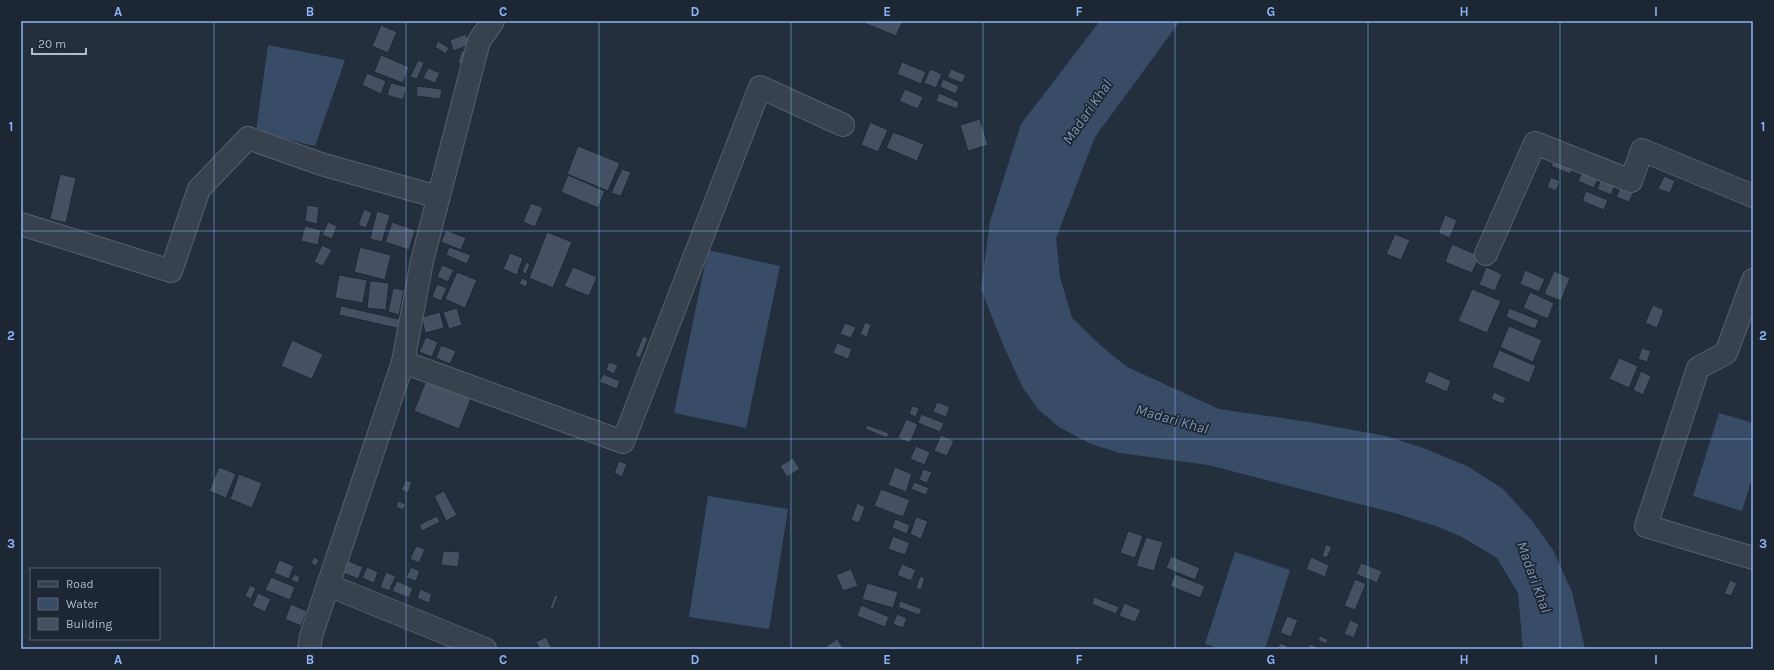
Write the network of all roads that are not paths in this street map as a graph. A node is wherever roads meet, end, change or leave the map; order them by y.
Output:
1 (493, 21) edge
2 (843, 125) dead end
3 (1753, 196) edge
4 (438, 197) junction
5 (21, 224) edge
6 (1486, 254) dead end
7 (1753, 280) edge
8 (403, 362) junction
9 (1753, 558) edge
10 (328, 586) junction
11 (309, 649) edge
12 (485, 649) edge

1 - 4 street
2 - 8 street
3 - 6 street
4 - 5 street
4 - 8 street
7 - 9 street
8 - 10 street
10 - 11 street
10 - 12 street

